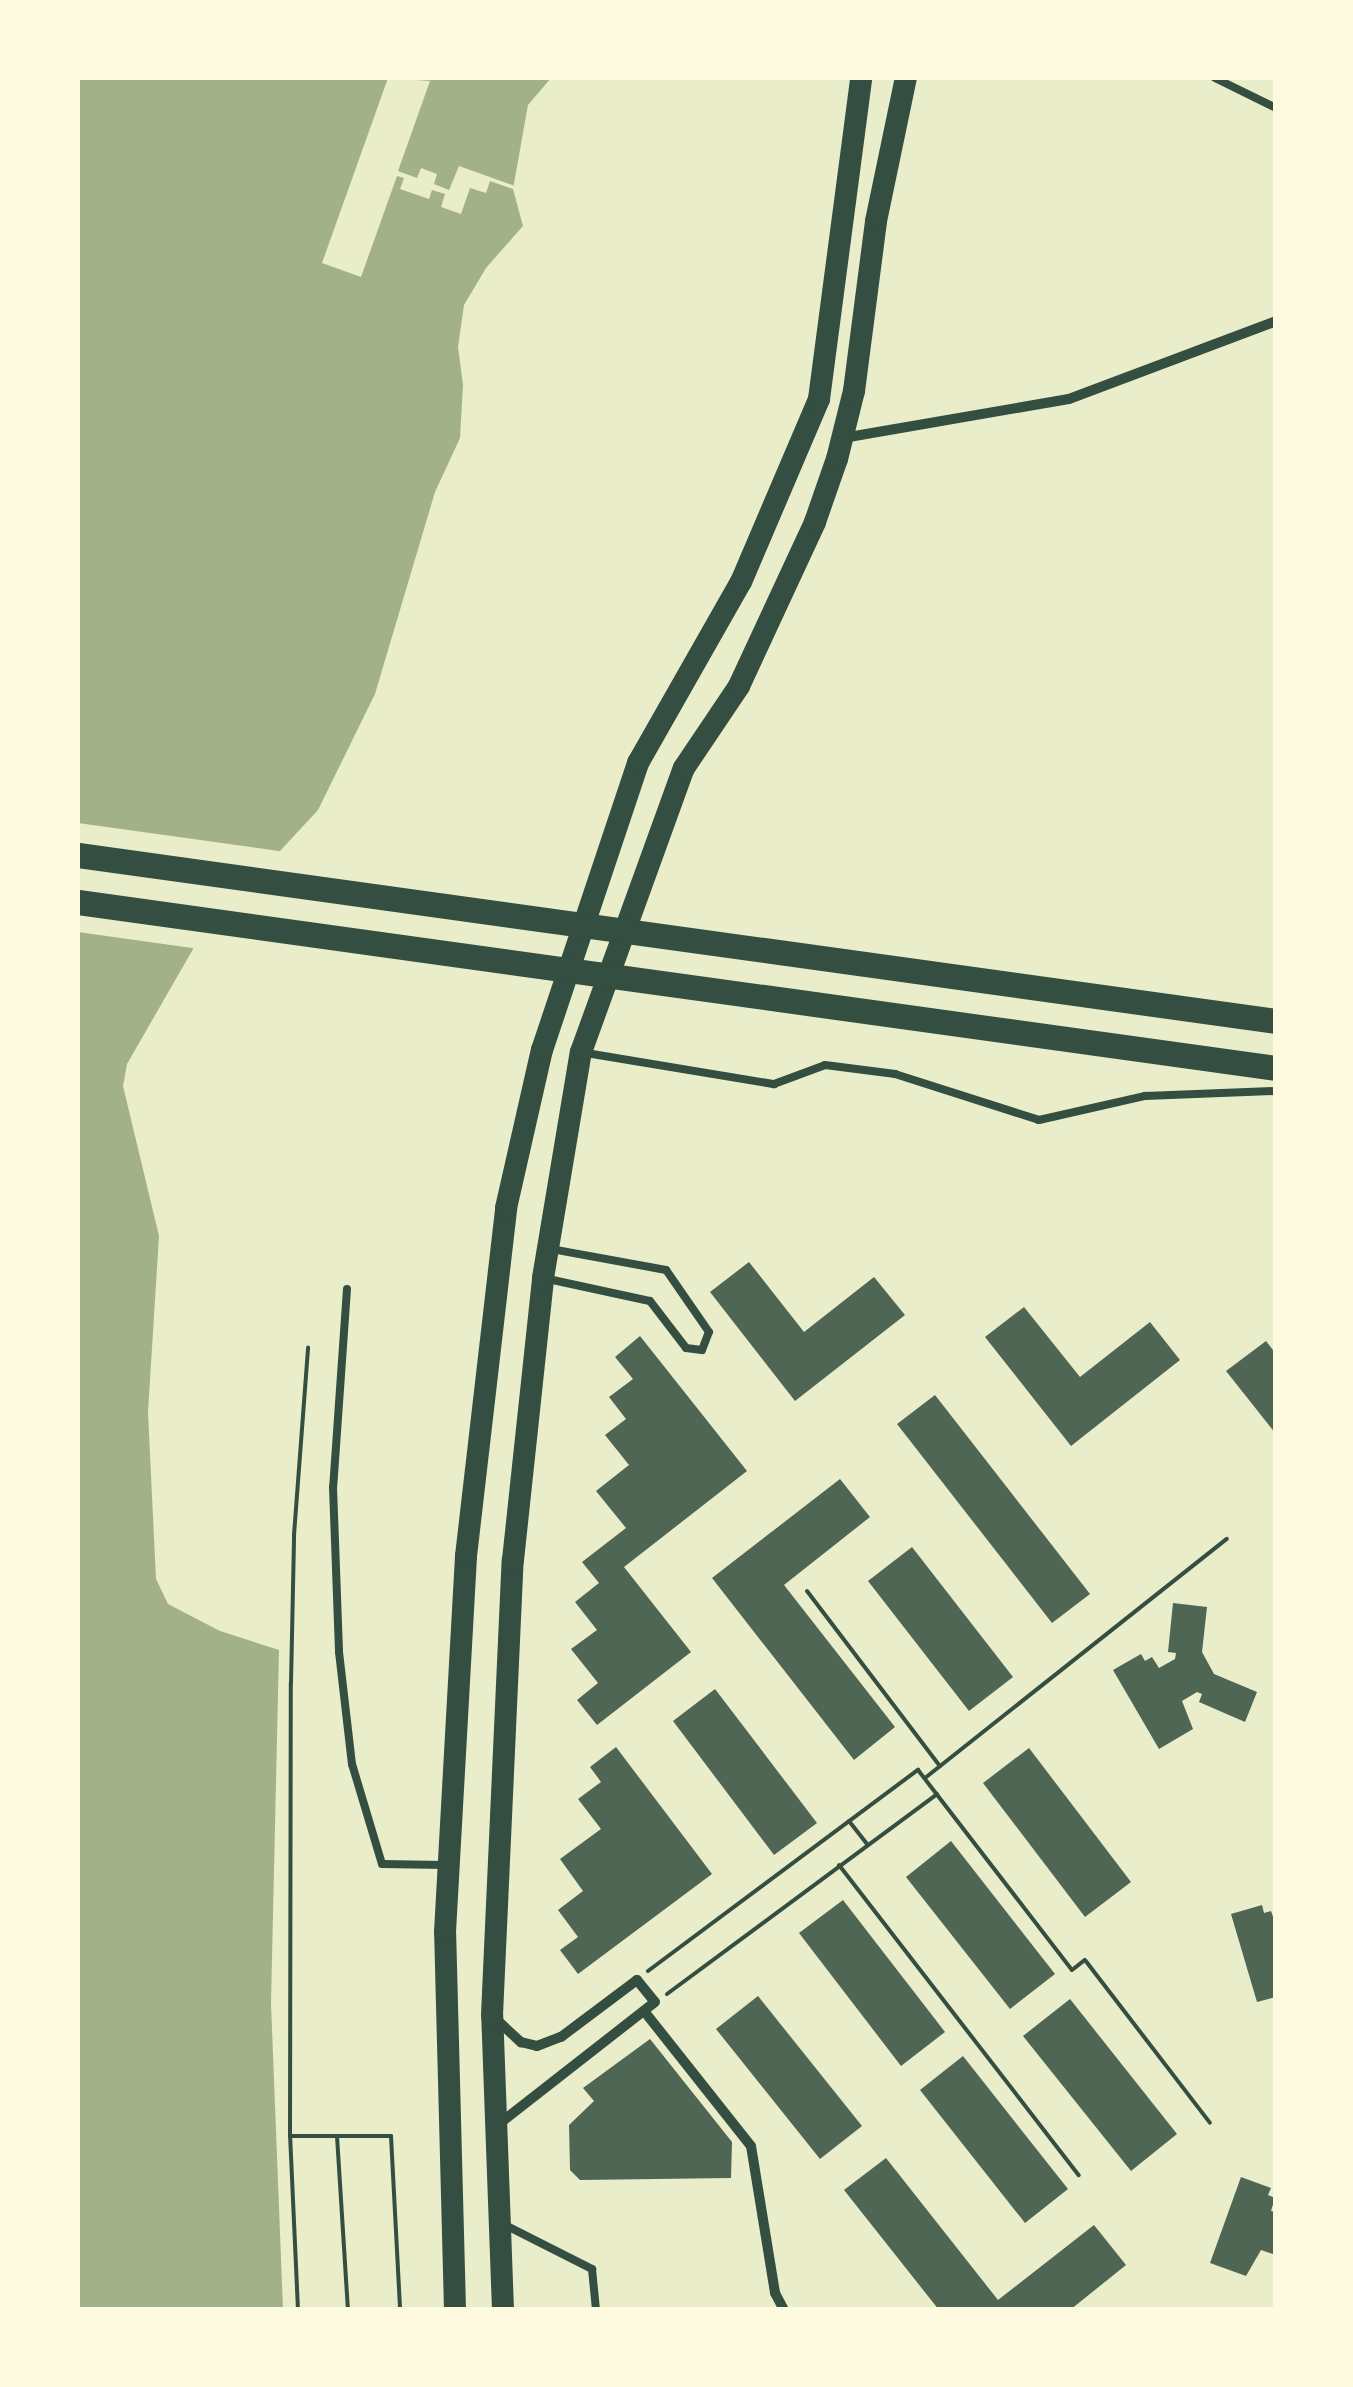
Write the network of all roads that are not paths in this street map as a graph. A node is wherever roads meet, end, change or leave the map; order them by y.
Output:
1 (860, 78) edge
2 (906, 78) edge
3 (1215, 78) edge
4 (1276, 108) edge
5 (1276, 321) edge
6 (842, 438) junction
7 (78, 855) edge
8 (78, 902) edge
9 (1276, 1021) edge
10 (581, 1052) junction
11 (1276, 1068) edge
12 (1276, 1091) edge
13 (548, 1248) junction
14 (543, 1278) junction
15 (347, 1289) dead end
16 (448, 1866) junction
17 (644, 2012) junction
18 (492, 2015) junction
19 (498, 2125) junction
20 (501, 2222) junction
21 (455, 2310) edge
22 (504, 2310) edge
23 (596, 2310) edge
24 (784, 2310) edge

1 - 16 main road
2 - 6 main road
3 - 4 lane
5 - 6 street
6 - 10 main road
7 - 9 highway
8 - 11 highway
10 - 12 lane
10 - 13 main road
13 - 14 main road
13 - 14 lane
14 - 18 main road
15 - 16 lane
16 - 21 main road
17 - 18 street
17 - 19 street
17 - 24 street
18 - 19 main road
19 - 20 main road
20 - 22 main road
20 - 23 lane

